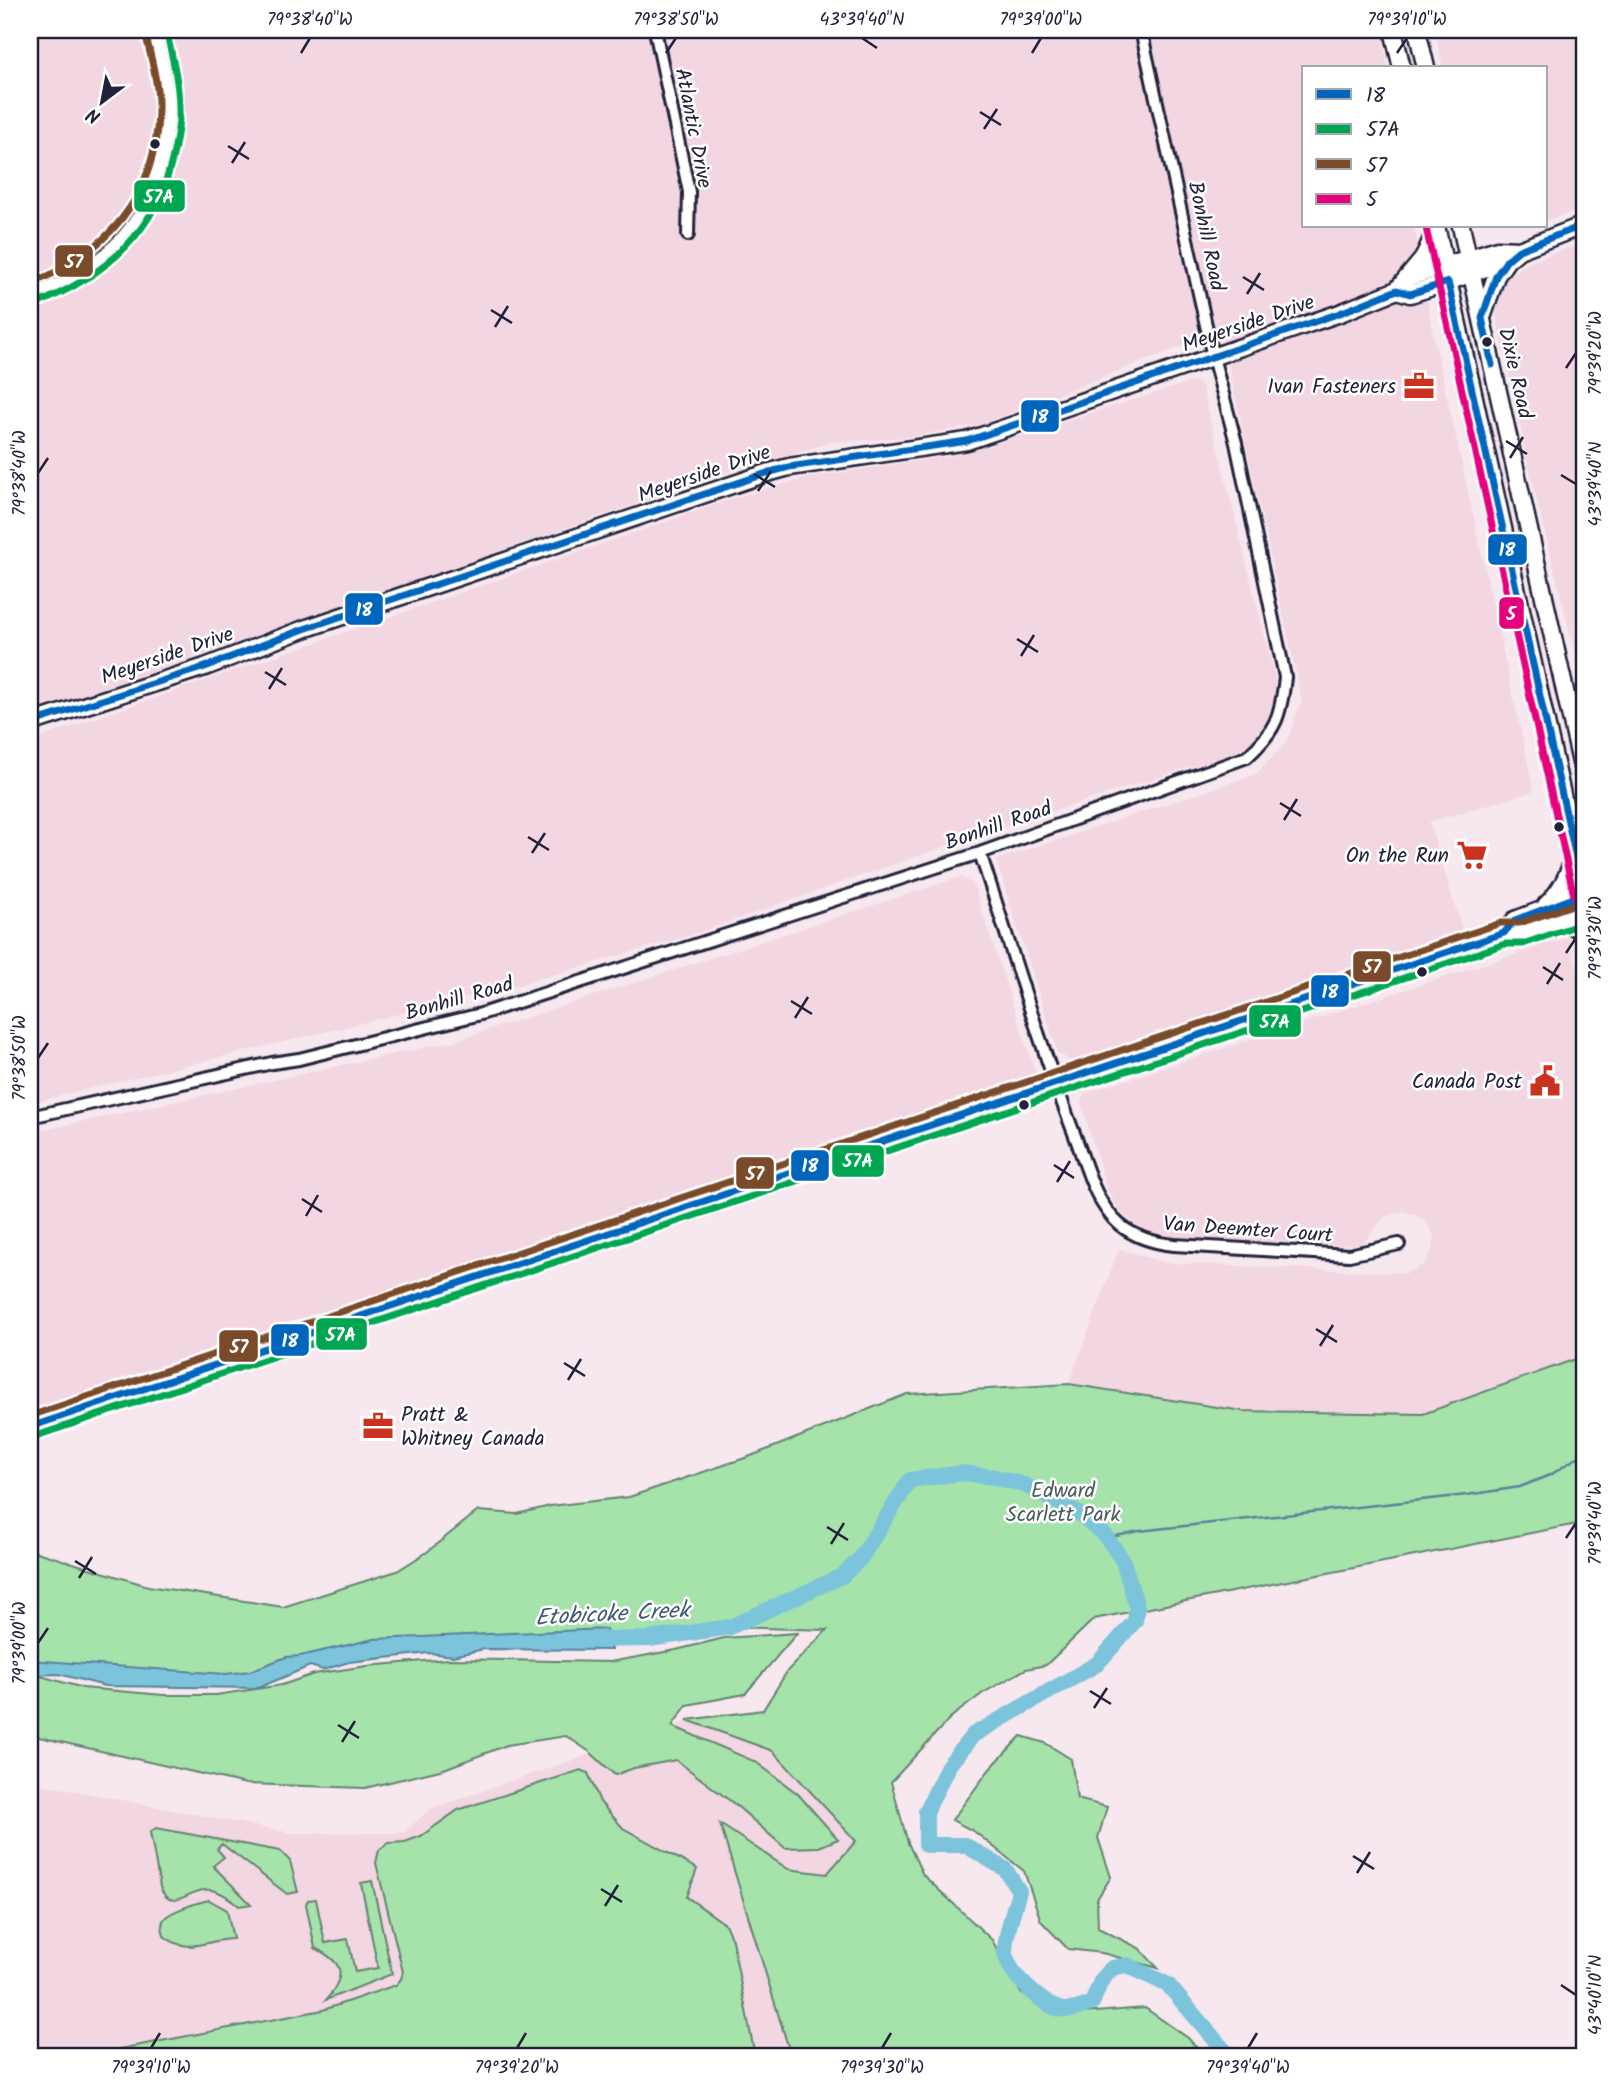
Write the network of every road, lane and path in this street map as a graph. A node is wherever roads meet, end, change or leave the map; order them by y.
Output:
1 (155, 30) edge
2 (655, 30) edge
3 (1141, 30) edge
4 (1393, 30) edge
5 (1417, 30) edge
6 (1402, 66) edge
7 (1426, 66) edge
8 (1584, 225) edge
9 (1434, 228) edge
10 (1436, 228) edge
11 (1461, 228) edge
12 (688, 235) dead end
13 (1513, 255) junction
14 (1470, 265) junction
15 (1447, 274) junction
16 (1401, 285) junction
17 (30, 295) edge
18 (1482, 318) junction
19 (1213, 357) junction
20 (30, 723) edge
21 (1584, 776) edge
22 (980, 853) junction
23 (1575, 854) junction
24 (1584, 894) edge
25 (1542, 908) junction
26 (1584, 912) edge
27 (1552, 923) junction
28 (1584, 932) edge
29 (1504, 933) junction
30 (1054, 1082) junction
31 (30, 1117) edge
32 (1399, 1244) dead end
33 (30, 1427) edge

1 - 17 street
2 - 12 street, Atlantic Drive
3 - 19 street, Bonhill Road
4 - 6 street
5 - 7 street
8 - 13 street, Meyerside Drive
9 - 16 street
10 - 15 street
11 - 14 street, Dixie Road
13 - 14 street, Meyerside Drive
13 - 18 street
14 - 15 street, Meyerside Drive
14 - 18 street, Dixie Road
15 - 16 street, Meyerside Drive
15 - 23 street
16 - 19 street, Meyerside Drive
18 - 21 street, Dixie Road
19 - 20 street, Meyerside Drive
19 - 22 street, Bonhill Road
22 - 30 street, Van Deemter Court
22 - 31 street, Bonhill Road
23 - 24 street
23 - 25 street
24 - 25 street
25 - 29 street
26 - 27 street
27 - 28 street
27 - 29 street
29 - 30 street
30 - 32 street, Van Deemter Court
30 - 33 street

